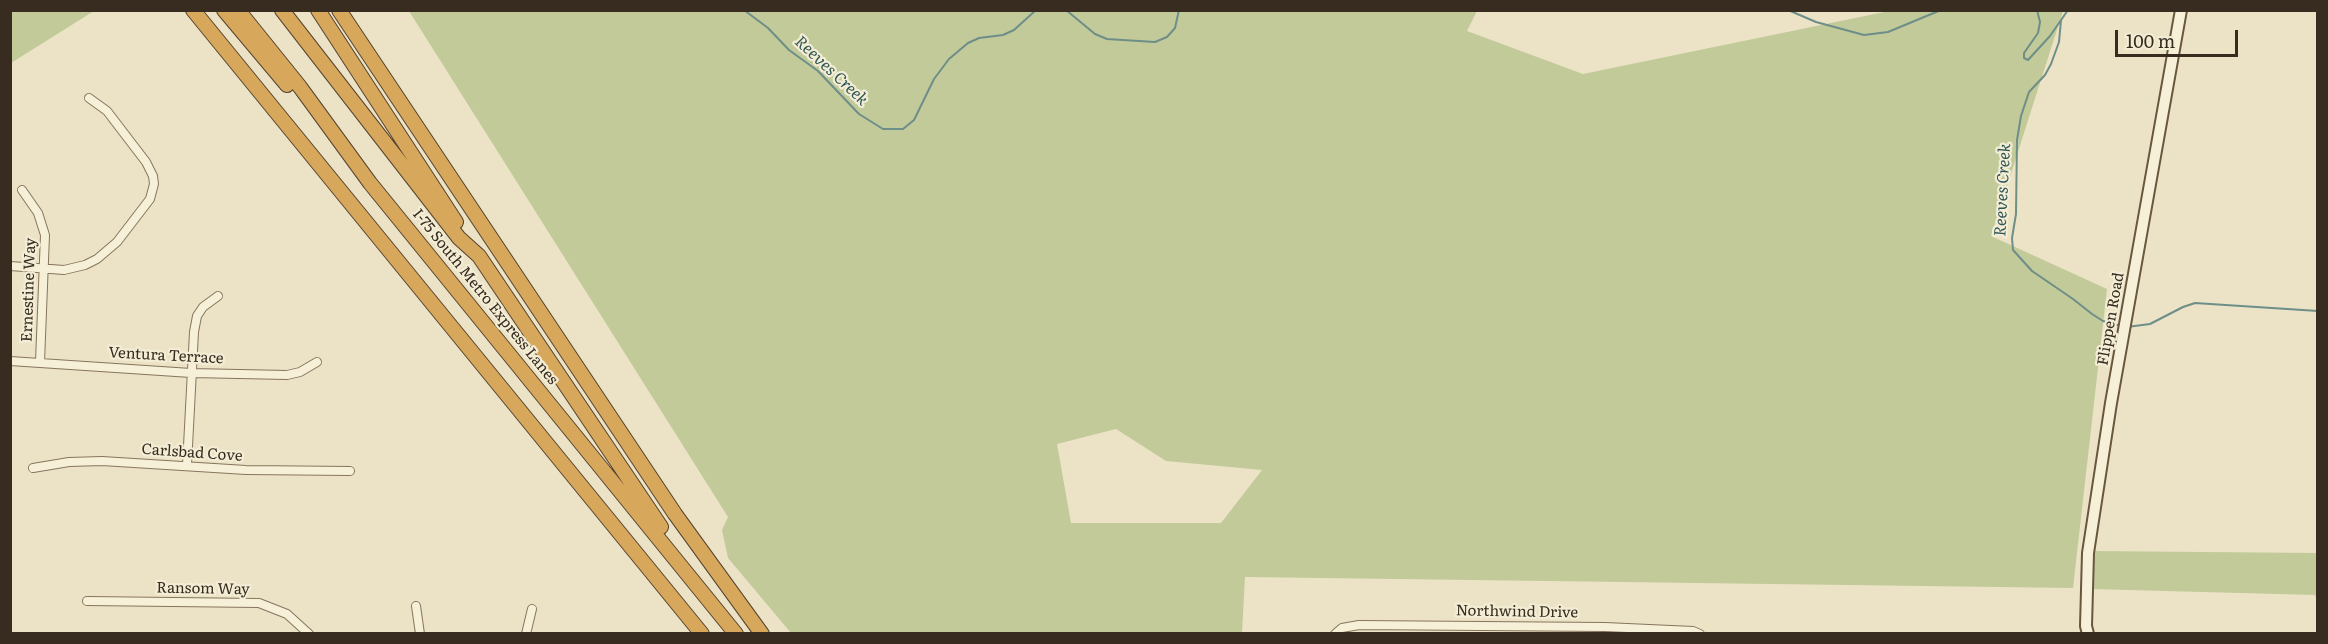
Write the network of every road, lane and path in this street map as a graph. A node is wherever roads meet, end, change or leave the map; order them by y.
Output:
1 (194, 10) edge
2 (224, 10) edge
3 (238, 10) edge
4 (282, 10) edge
5 (318, 10) edge
6 (339, 10) edge
7 (2181, 10) edge
8 (89, 98) dead end
9 (368, 180) junction
10 (22, 190) dead end
11 (479, 256) junction
12 (10, 266) edge
13 (45, 270) junction
14 (218, 296) dead end
15 (10, 361) edge
16 (40, 362) junction
17 (317, 363) dead end
18 (190, 373) junction
19 (187, 465) junction
20 (33, 468) dead end
21 (350, 471) dead end
22 (87, 601) dead end
23 (711, 601) junction
24 (416, 606) dead end
25 (532, 609) dead end
26 (1457, 629) edge
27 (1591, 630) edge
28 (309, 633) edge
29 (420, 633) edge
30 (526, 633) edge
31 (702, 633) edge
32 (736, 633) edge
33 (762, 633) edge
34 (1335, 633) edge
35 (1700, 633) edge
36 (2088, 633) edge

1 - 31 highway
2 - 9 highway
3 - 9 highway, I-75 South Metro Express Lanes
4 - 11 highway, I-75 South Metro Express Lanes
5 - 11 highway
6 - 33 highway
7 - 36 street, Flippen Road
8 - 13 street
9 - 23 highway, I-75 South Metro Express Lanes
10 - 13 street, Ernestine Way
11 - 23 highway, I-75 South Metro Express Lanes
12 - 13 street
13 - 16 street, Ernestine Way
14 - 18 street
15 - 16 street, Ventura Terrace
16 - 18 street, Ventura Terrace
17 - 18 street, Ventura Terrace
18 - 19 street
19 - 20 street, Carlsbad Cove
19 - 21 street, Carlsbad Cove
22 - 28 street, Ransom Way
23 - 32 highway, I-75 South Metro Express Lanes
24 - 29 street
25 - 30 street
26 - 27 street, Northwind Drive
26 - 34 street, Northwind Drive
27 - 35 street, Northwind Drive

